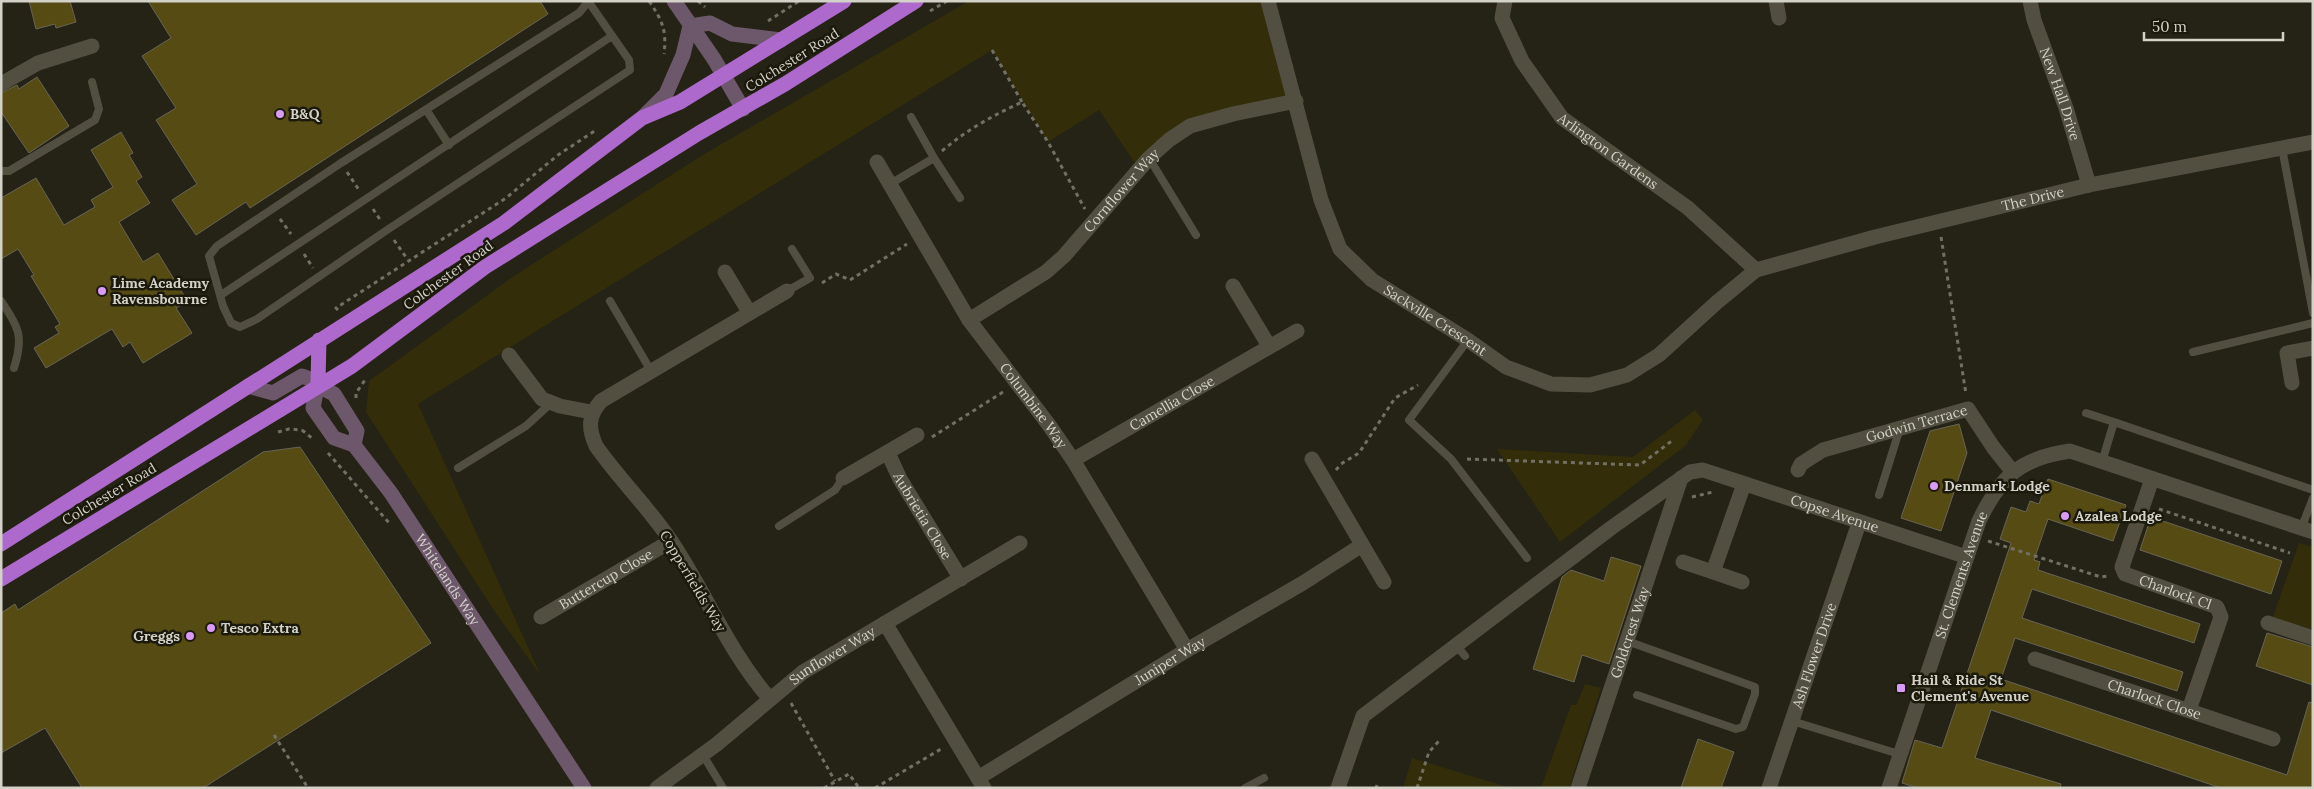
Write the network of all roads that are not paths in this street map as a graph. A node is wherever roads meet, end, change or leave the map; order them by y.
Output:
1 (674, 1) edge
2 (844, 1) edge
3 (916, 1) edge
4 (1268, 1) edge
5 (1505, 1) edge
6 (1776, 1) edge
7 (2030, 1) edge
8 (588, 2) edge
9 (1779, 18) dead end
10 (690, 26) junction
11 (612, 36) junction
12 (781, 40) junction
13 (92, 46) dead end
14 (722, 75) junction
15 (92, 82) dead end
16 (1, 84) edge
17 (1296, 101) junction
18 (743, 109) junction
19 (427, 111) junction
20 (911, 117) dead end
21 (642, 118) junction
22 (2313, 142) edge
23 (449, 145) junction
24 (2282, 148) junction
25 (934, 158) junction
26 (1149, 158) junction
27 (877, 162) dead end
28 (1, 171) edge
29 (890, 184) junction
30 (2089, 185) junction
31 (960, 198) dead end
32 (1196, 235) dead end
33 (792, 249) dead end
34 (1756, 270) junction
35 (725, 272) dead end
36 (1233, 286) dead end
37 (787, 291) joint
38 (221, 295) junction
39 (1, 301) edge
40 (610, 301) dead end
41 (749, 312) junction
42 (2313, 313) edge
43 (969, 320) junction
44 (2313, 322) edge
45 (1297, 331) dead end
46 (319, 340) junction
47 (1468, 340) junction
48 (1269, 346) junction
49 (2313, 348) edge
50 (2193, 352) dead end
51 (509, 355) dead end
52 (14, 368) dead end
53 (651, 371) junction
54 (2292, 383) dead end
55 (318, 384) junction
56 (248, 386) junction
57 (551, 403) junction
58 (591, 412) junction
59 (2086, 413) dead end
60 (2114, 422) junction
61 (1900, 428) junction
62 (916, 435) road end
63 (354, 444) junction
64 (888, 453) junction
65 (1312, 459) dead end
66 (1073, 460) junction
67 (2102, 462) junction
68 (458, 468) dead end
69 (1798, 470) dead end
70 (2012, 471) junction
71 (843, 478) joint
72 (1681, 478) junction
73 (2152, 479) junction
74 (1744, 484) junction
75 (2313, 490) edge
76 (1879, 496) dead end
77 (2313, 498) edge
78 (1859, 523) junction
79 (779, 526) dead end
80 (2307, 530) edge
81 (671, 541) junction
82 (1020, 543) dead end
83 (1, 544) edge
84 (1362, 545) junction
85 (1967, 557) junction
86 (1528, 558) dead end
87 (1683, 562) dead end
88 (1713, 572) junction
89 (1, 579) edge
90 (961, 579) junction
91 (1384, 582) dead end
92 (1742, 582) dead end
93 (541, 617) dead end
94 (885, 623) junction
95 (2268, 623) dead end
96 (2313, 638) edge
97 (1627, 641) junction
98 (1186, 650) junction
99 (2035, 659) dead end
100 (1637, 695) dead end
101 (770, 699) junction
102 (2189, 710) junction
103 (1792, 721) junction
104 (2273, 739) dead end
105 (1900, 754) junction
106 (703, 755) junction
107 (1264, 778) dead end
108 (981, 783) edge
109 (584, 788) edge
110 (657, 788) edge
111 (723, 788) edge
112 (1246, 788) edge
113 (1338, 788) edge
114 (1578, 788) edge
115 (1769, 788) edge
116 (1889, 788) edge

1 - 10 street
2 - 12 highway, Colchester Road
3 - 18 highway, Colchester Road
4 - 17 street, Sackville Crescent
5 - 34 street, Arlington Gardens
6 - 9 street
7 - 30 street, New Hall Drive
8 - 11 lane
8 - 19 lane
10 - 12 street
10 - 14 street
10 - 21 street
11 - 23 lane
11 - 38 lane
12 - 14 highway, Colchester Road
13 - 16 street
14 - 18 street
14 - 21 highway, Colchester Road
15 - 28 lane
17 - 26 street, Cornflower Way
17 - 47 street, Sackville Crescent
18 - 55 highway, Colchester Road
19 - 23 lane
19 - 38 lane
20 - 25 lane
21 - 46 highway, Colchester Road
22 - 24 street, The Drive
23 - 38 lane
24 - 30 street, The Drive
24 - 42 lane
25 - 29 lane
25 - 31 lane
26 - 32 lane
26 - 43 street, Cornflower Way
27 - 29 street, Columbine Way
29 - 43 street, Columbine Way
30 - 34 street, The Drive
33 - 37 lane
34 - 47 street, Sackville Crescent
35 - 41 street
36 - 48 street
37 - 41 street
39 - 52 lane
40 - 53 lane
41 - 53 street
43 - 66 street, Columbine Way
44 - 50 lane
45 - 48 street, Camellia Close
46 - 55 highway
46 - 56 highway, Colchester Road
47 - 86 lane
48 - 66 street, Camellia Close
49 - 54 street
51 - 57 street
53 - 58 street
55 - 56 street
55 - 63 street
55 - 63 street
55 - 89 highway, Colchester Road
56 - 83 highway, Colchester Road
57 - 58 street
57 - 68 lane
58 - 81 street, Copperfields Way
59 - 60 lane
60 - 67 lane
60 - 75 lane
61 - 69 street, Godwin Terrace
61 - 70 street, Godwin Terrace
61 - 76 lane
62 - 64 street
63 - 109 street, Whitelands Way
64 - 71 street
64 - 90 street, Aubrietia Close
65 - 84 street
66 - 98 street, Columbine Way
67 - 70 street, St. Clements Avenue
67 - 73 street, St. Clements Avenue
70 - 85 street, St. Clements Avenue
71 - 79 lane
72 - 74 street, Copse Avenue
72 - 97 street, Goldcrest Way
72 - 113 street
73 - 80 street, St. Clements Avenue
73 - 102 street, Charlock Cl
74 - 78 street, Copse Avenue
74 - 88 street
77 - 80 lane
78 - 85 street, Copse Avenue
78 - 103 street, Ash Flower Drive
81 - 93 street, Buttercup Close
81 - 101 street, Copperfields Way
82 - 90 street, Sunflower Way
84 - 91 street
84 - 98 street, Juniper Way
85 - 105 street, St. Clements Avenue
87 - 88 street
88 - 92 street
90 - 94 street, Sunflower Way
94 - 101 street, Sunflower Way
94 - 108 street, Juniper Way
95 - 96 street
97 - 100 lane
97 - 114 street, Goldcrest Way
98 - 108 street, Juniper Way
99 - 102 street, Charlock Close
101 - 106 street, Sunflower Way
102 - 104 street, Charlock Close
103 - 105 lane
103 - 115 street, Ash Flower Drive
105 - 116 street, St. Clements Avenue
106 - 110 street, Sunflower Way
106 - 111 lane
107 - 112 lane

